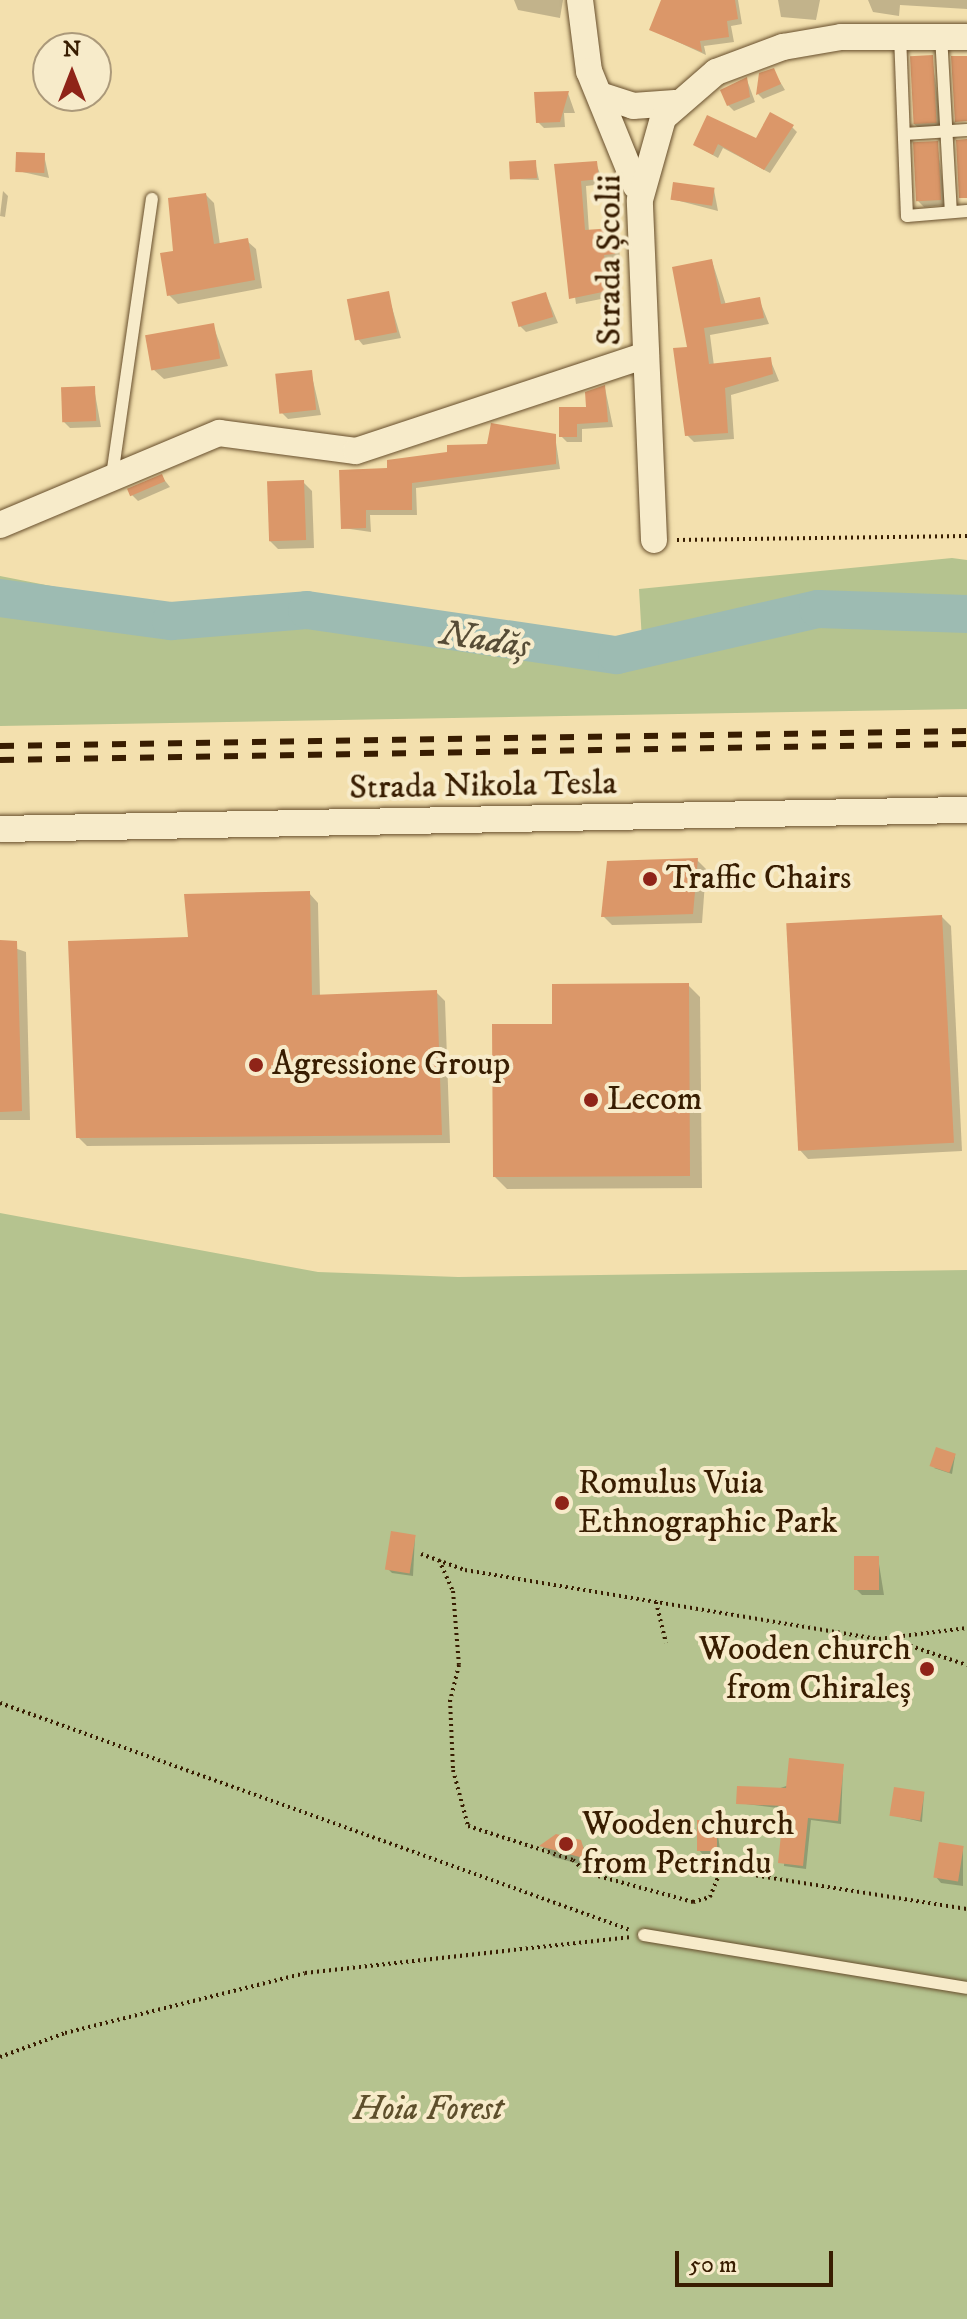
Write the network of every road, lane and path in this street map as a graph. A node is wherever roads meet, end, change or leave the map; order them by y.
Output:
1 (580, 0) edge
2 (899, 34) junction
3 (954, 36) edge
4 (600, 95) junction
5 (675, 103) junction
6 (967, 130) edge
7 (946, 131) junction
8 (904, 134) junction
9 (152, 199) dead end
10 (640, 200) junction
11 (967, 211) edge
12 (951, 212) junction
13 (646, 355) junction
14 (112, 476) junction
15 (0, 525) edge
16 (967, 536) edge
17 (654, 540) joint
18 (967, 810) edge
19 (0, 829) edge
20 (421, 1554) dead end
21 (439, 1560) junction
22 (656, 1602) junction
23 (967, 1628) edge
24 (888, 1639) junction
25 (666, 1643) dead end
26 (967, 1665) edge
27 (0, 1703) edge
28 (967, 1909) edge
29 (644, 1935) junction
30 (967, 1988) edge
31 (0, 2057) edge

1 - 4 street
2 - 3 street, Strada Școlii
2 - 5 street, Strada Școlii
2 - 8 lane
3 - 7 lane
4 - 5 street
4 - 10 street
5 - 10 street, Strada Școlii
6 - 7 lane
7 - 8 lane
7 - 12 lane
8 - 12 lane
9 - 14 lane
10 - 13 street, Strada Școlii
11 - 12 lane
13 - 14 street
13 - 17 street, Strada Școlii
14 - 15 street
16 - 17 path
18 - 19 street, Strada Nikola Tesla
20 - 21 path
21 - 22 path
21 - 28 path
22 - 24 path
22 - 25 path
23 - 24 path
24 - 26 path
27 - 29 path
29 - 30 lane
29 - 31 path

